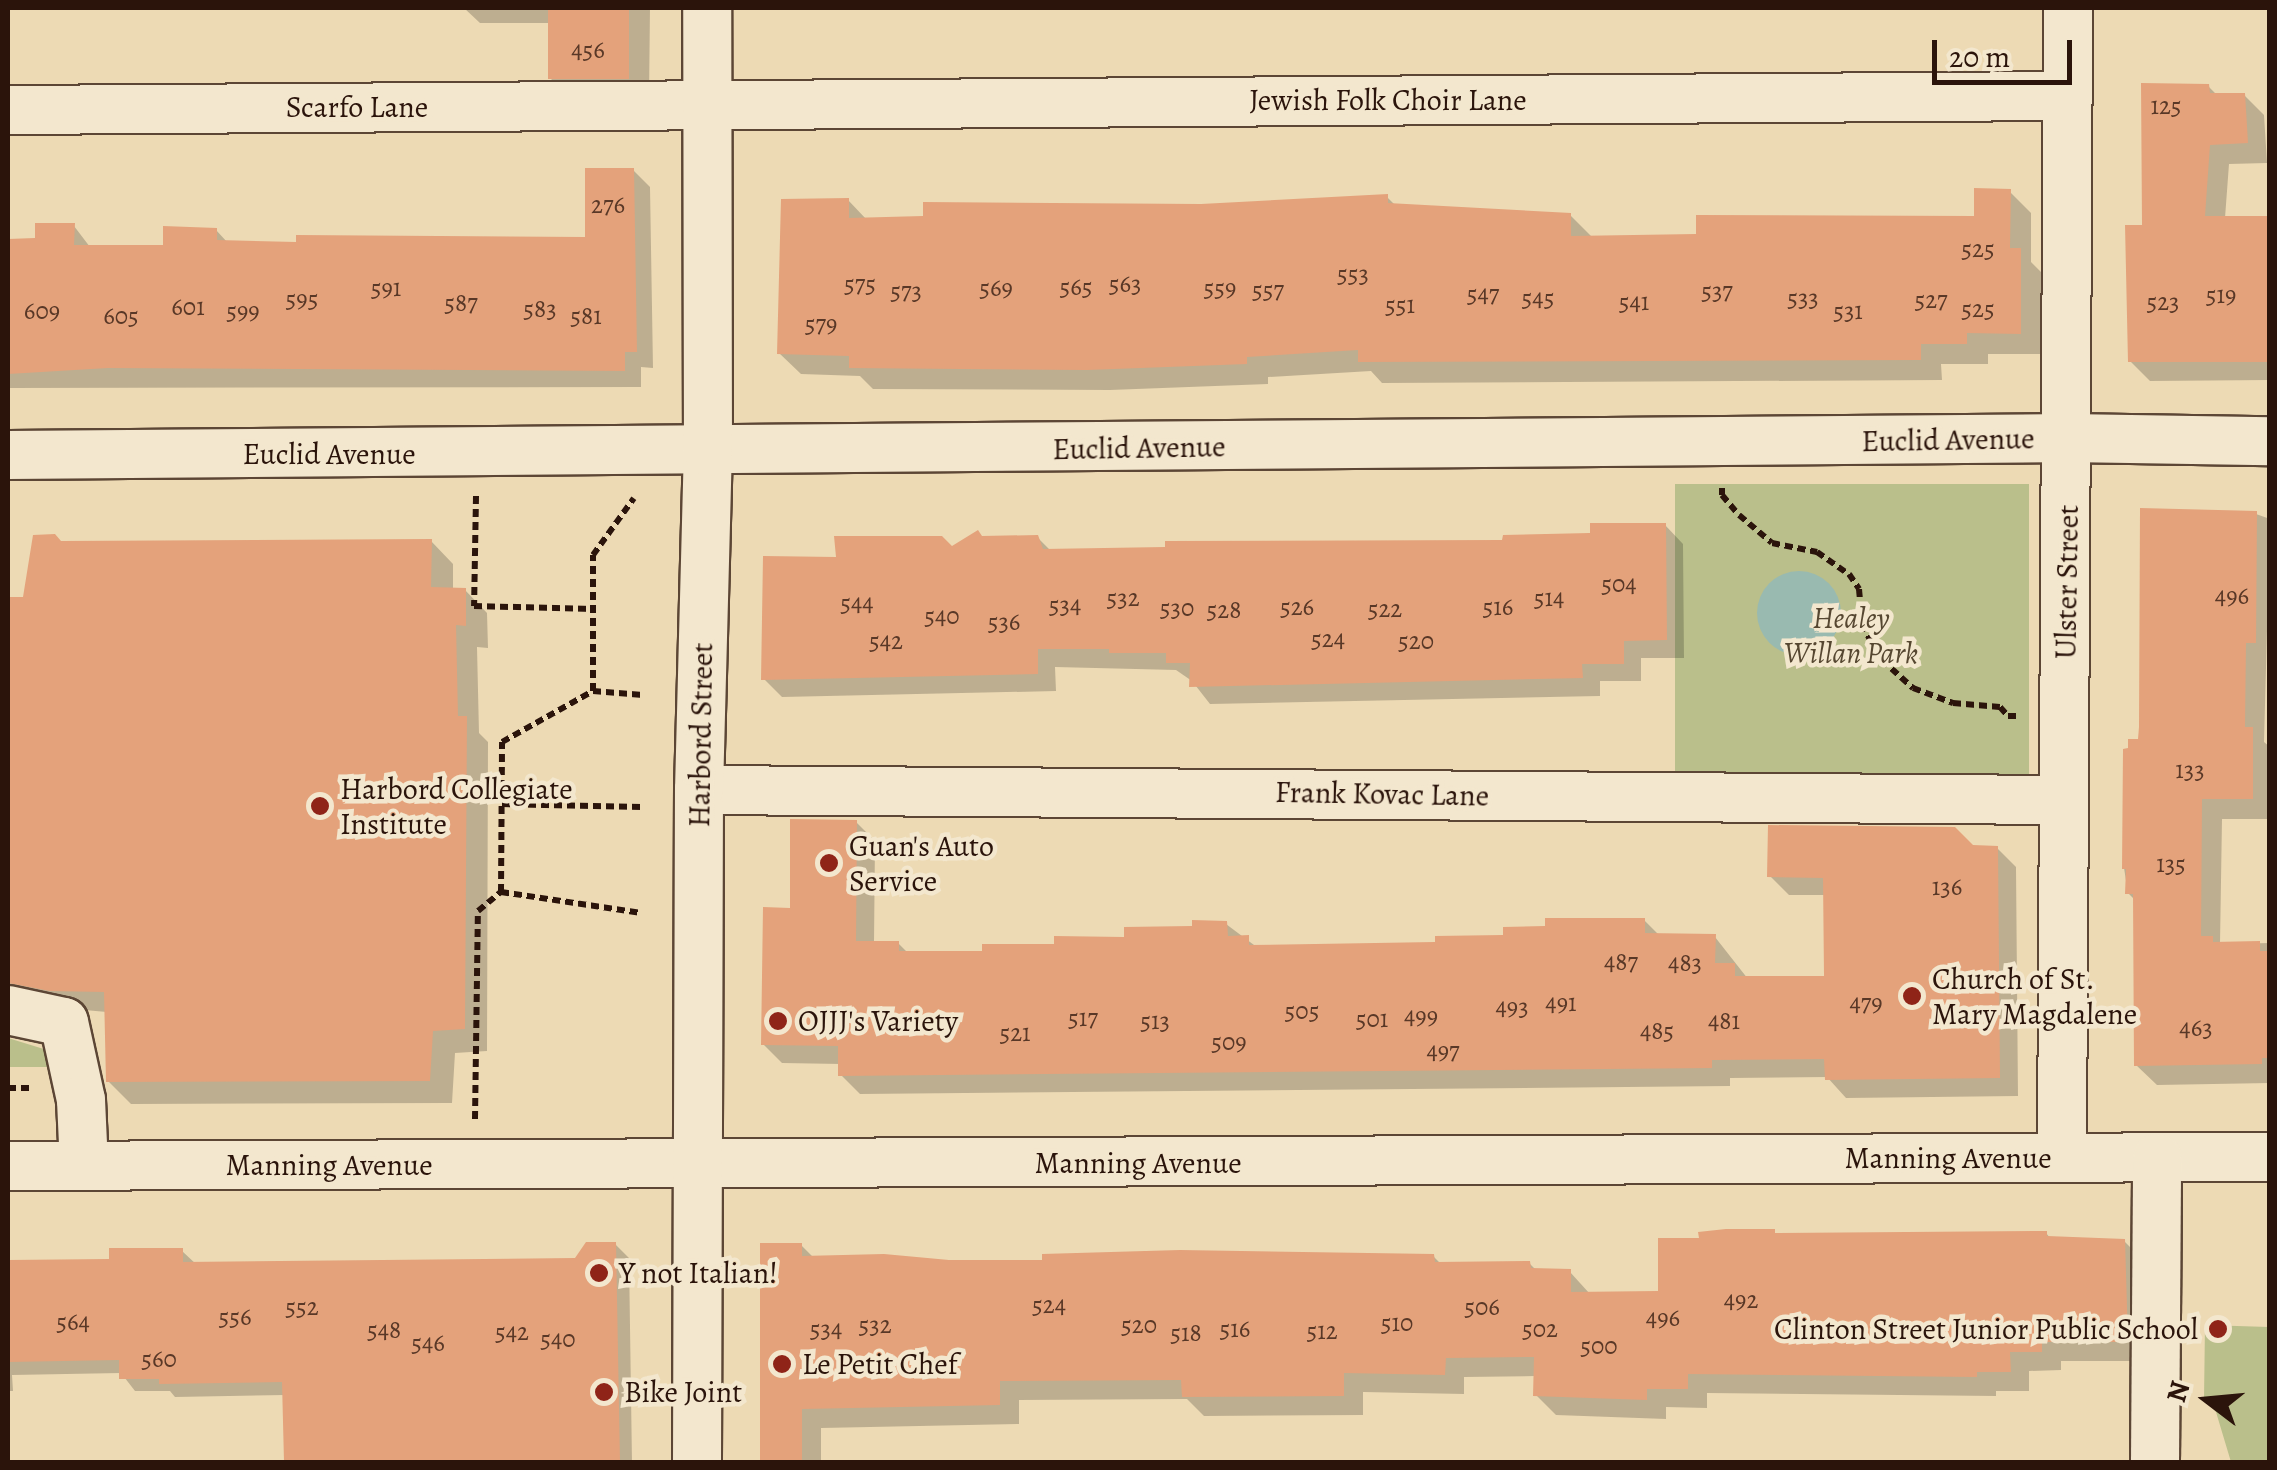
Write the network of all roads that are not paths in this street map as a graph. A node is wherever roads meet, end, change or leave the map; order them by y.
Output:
1 (707, 8) edge
2 (2068, 8) edge
3 (2068, 96) junction
4 (707, 105) junction
5 (8, 110) edge
6 (2068, 438) junction
7 (2270, 441) edge
8 (708, 452) junction
9 (8, 455) edge
10 (699, 790) junction
11 (2064, 800) junction
12 (8, 1010) edge
13 (2062, 1157) junction
14 (2270, 1157) edge
15 (2157, 1158) junction
16 (8, 1166) edge
17 (84, 1166) junction
18 (697, 1166) junction
19 (696, 1462) edge
20 (2155, 1462) edge

1 - 4 street, Harbord Street
2 - 3 street, Ulster Street
3 - 4 street, Jewish Folk Choir Lane
3 - 6 street, Ulster Street
4 - 5 street, Scarfo Lane
4 - 8 street, Harbord Street
6 - 7 street, Euclid Avenue
6 - 8 street, Euclid Avenue
6 - 11 street, Ulster Street
8 - 9 street, Euclid Avenue
8 - 10 street, Harbord Street
10 - 11 street, Frank Kovac Lane
10 - 18 street, Harbord Street
11 - 13 street, Ulster Street
12 - 17 street
13 - 15 street, Manning Avenue
13 - 18 street, Manning Avenue
14 - 15 street, Manning Avenue
15 - 20 street
16 - 17 street, Manning Avenue
17 - 18 street, Manning Avenue
18 - 19 street, Harbord Street

